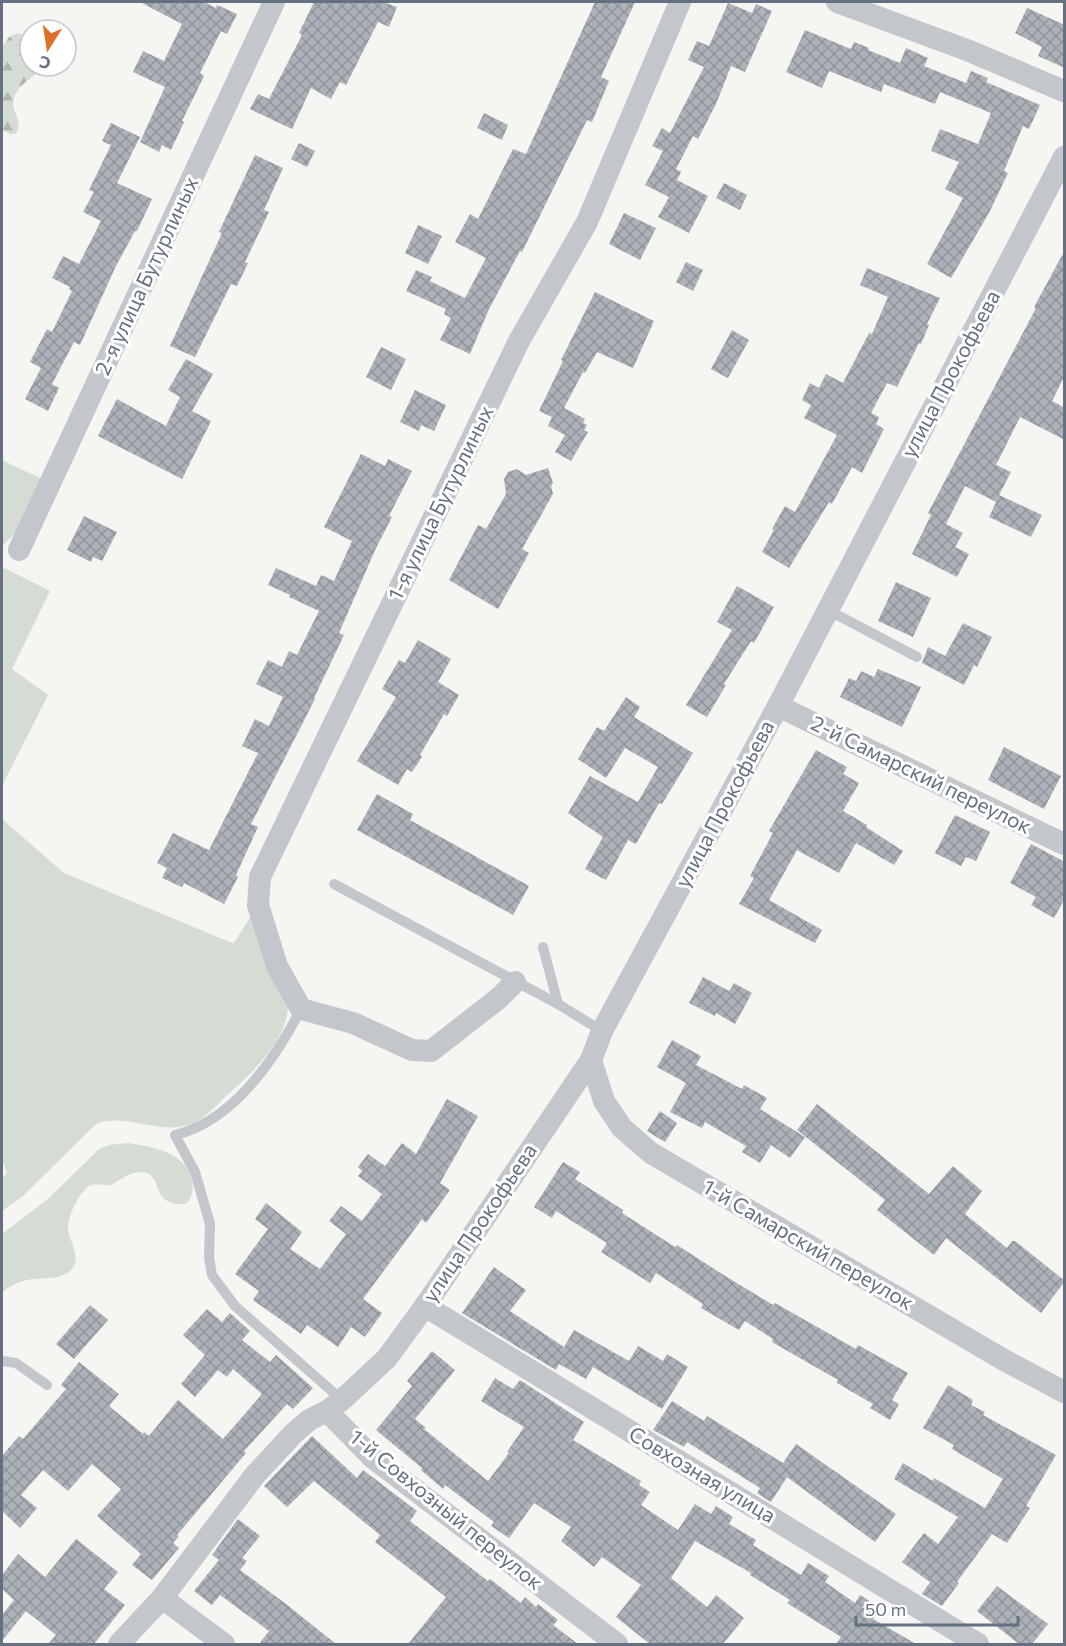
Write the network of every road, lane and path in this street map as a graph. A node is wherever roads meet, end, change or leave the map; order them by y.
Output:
1 (274, 2) edge
2 (680, 2) edge
3 (837, 2) edge
4 (1065, 91) edge
5 (1065, 157) edge
6 (19, 550) dead end
7 (828, 610) junction
8 (917, 657) dead end
9 (778, 706) junction
10 (1065, 844) edge
11 (334, 884) dead end
12 (543, 947) dead end
13 (515, 982) junction
14 (558, 1004) junction
15 (300, 1009) junction
16 (602, 1031) junction
17 (591, 1060) junction
18 (425, 1306) junction
19 (2, 1361) edge
20 (47, 1385) dead end
21 (1065, 1392) edge
22 (335, 1406) junction
23 (162, 1598) junction
24 (119, 1644) edge
25 (224, 1644) edge
26 (617, 1644) edge
27 (978, 1644) edge

1 - 6 street, 2-я улица Бутурлиных
2 - 15 street, 1-я улица Бутурлиных
3 - 4 street
5 - 7 street, улица Прокофьева
7 - 8 lane
7 - 9 street, улица Прокофьева
9 - 10 street, 2-й Самарский переулок
9 - 16 street, улица Прокофьева
11 - 13 lane
12 - 14 lane
13 - 14 lane
13 - 15 street
14 - 16 lane
15 - 22 lane
16 - 17 street, улица Прокофьева
17 - 18 street, улица Прокофьева
17 - 21 street, 1-й Самарский переулок
18 - 22 street, улица Прокофьева
18 - 27 street, Совхозная улица
19 - 20 lane
22 - 23 street
22 - 26 street, 1-й Совхозный переулок
23 - 24 street
23 - 25 street

